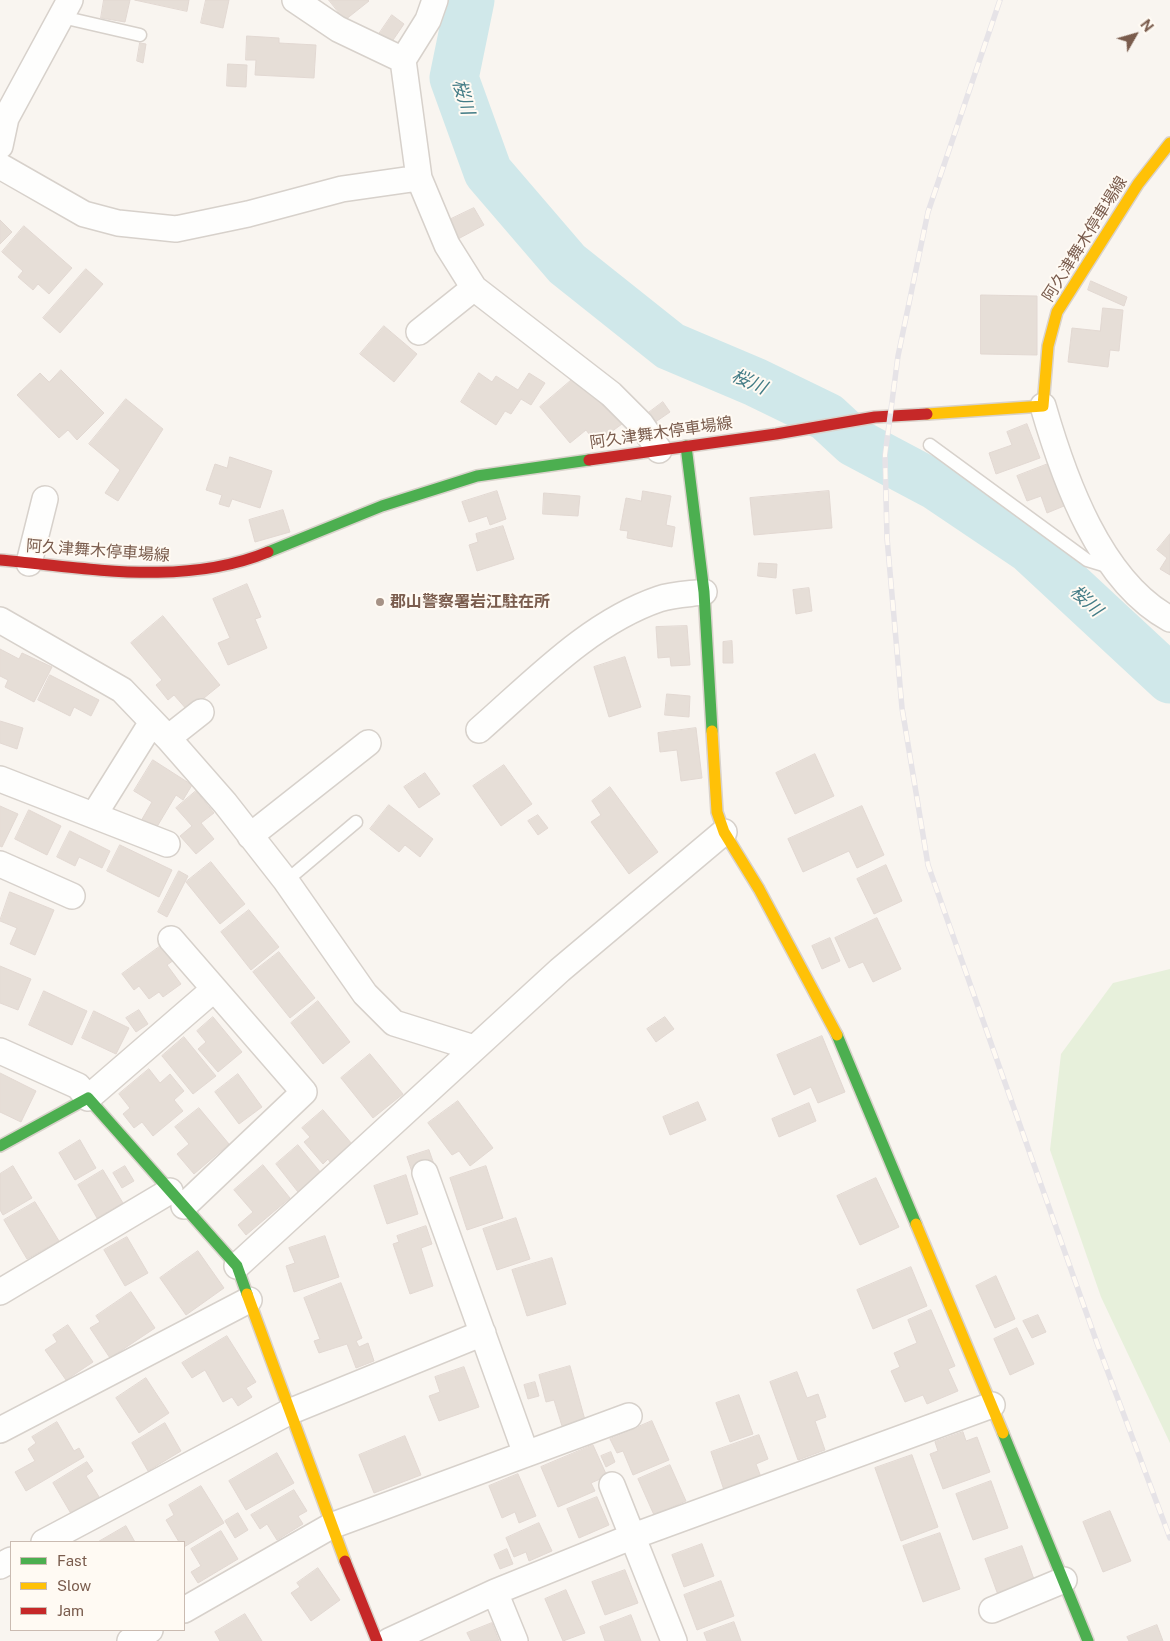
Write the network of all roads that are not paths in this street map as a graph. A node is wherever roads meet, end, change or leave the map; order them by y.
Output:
1 (295, 0) edge
2 (435, 0) edge
3 (66, 9) edge
4 (140, 35) dead end
5 (403, 60) junction
6 (3, 116) edge
7 (1170, 143) edge
8 (0, 146) edge
9 (0, 166) edge
10 (419, 178) junction
11 (474, 288) junction
12 (419, 332) dead end
13 (1044, 406) junction
14 (930, 445) dead end
15 (686, 446) junction
16 (659, 450) junction
17 (45, 499) dead end
18 (0, 560) edge
19 (29, 563) junction
20 (1115, 569) junction
21 (704, 592) junction
22 (1170, 619) edge
23 (0, 620) edge
24 (201, 712) dead end
25 (160, 730) junction
26 (479, 730) dead end
27 (368, 743) dead end
28 (0, 779) edge
29 (94, 815) junction
30 (356, 822) dead end
31 (724, 832) junction
32 (250, 836) junction
33 (167, 844) dead end
34 (0, 864) edge
35 (286, 882) junction
36 (72, 896) dead end
37 (171, 939) dead end
38 (213, 990) junction
39 (474, 1048) junction
40 (0, 1051) edge
41 (88, 1098) junction
42 (0, 1146) edge
43 (425, 1173) dead end
44 (177, 1199) junction
45 (237, 1266) junction
46 (0, 1292) edge
47 (249, 1300) junction
48 (483, 1333) junction
49 (992, 1405) junction
50 (289, 1412) junction
51 (629, 1416) dead end
52 (0, 1430) edge
53 (526, 1454) junction
54 (612, 1485) dead end
55 (331, 1526) junction
56 (631, 1536) junction
57 (46, 1541) edge
58 (1064, 1580) junction
59 (495, 1592) junction
60 (185, 1609) edge
61 (992, 1610) dead end
62 (148, 1631) edge
63 (130, 1641) edge
64 (377, 1641) edge
65 (389, 1641) edge
66 (515, 1641) edge
67 (674, 1641) edge
68 (1088, 1641) edge

1 - 5 street
2 - 5 street
3 - 4 lane
3 - 6 street
5 - 10 street
6 - 8 street
7 - 13 street, 阿久津舞木停車場線
9 - 10 street
10 - 11 street
11 - 12 street
11 - 16 street
13 - 15 street, 阿久津舞木停車場線
13 - 20 street
14 - 20 lane
15 - 16 street, 阿久津舞木停車場線
15 - 21 street
16 - 19 street, 阿久津舞木停車場線
17 - 19 street
18 - 19 street, 阿久津舞木停車場線
20 - 22 street
21 - 26 street
21 - 31 street
23 - 25 street
24 - 25 street
25 - 29 street
25 - 32 street
27 - 32 street
28 - 29 street
29 - 33 street
30 - 35 lane
31 - 39 street
31 - 49 street
32 - 35 street
34 - 36 street
35 - 39 street
37 - 38 street
38 - 41 street
38 - 44 street
39 - 45 street
40 - 41 street
41 - 42 street
41 - 44 street
43 - 48 street
44 - 45 street
44 - 46 street
45 - 47 street
47 - 50 street
47 - 52 street
48 - 50 street
48 - 53 street
49 - 56 street
49 - 58 street
50 - 55 street
50 - 57 street
51 - 53 street
53 - 55 street
54 - 56 street
55 - 60 street
55 - 64 street
56 - 59 street
56 - 67 street
58 - 61 street
58 - 68 street
59 - 65 street
59 - 66 street
62 - 63 street

